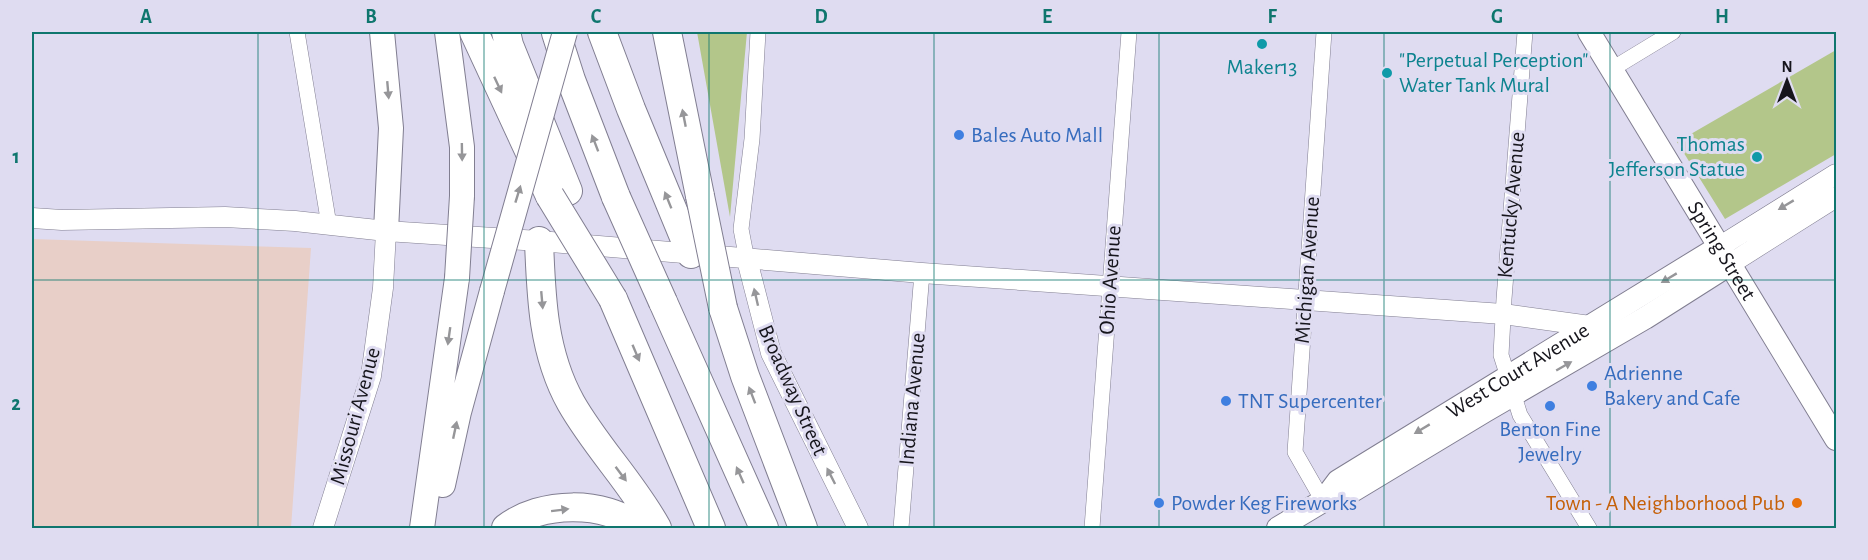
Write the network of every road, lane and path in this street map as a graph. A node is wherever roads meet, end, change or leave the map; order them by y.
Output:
1 (297, 32) edge
2 (382, 32) edge
3 (447, 32) edge
4 (474, 32) edge
5 (506, 32) edge
6 (556, 32) edge
7 (565, 32) edge
8 (602, 32) edge
9 (667, 32) edge
10 (758, 32) edge
11 (1129, 32) edge
12 (1324, 32) edge
13 (1525, 32) edge
14 (1589, 32) edge
15 (1673, 32) edge
16 (1612, 69) junction
17 (1836, 174) edge
18 (559, 194) junction
19 (1836, 197) edge
20 (32, 218) edge
21 (329, 225) junction
22 (386, 231) junction
23 (539, 241) junction
24 (691, 254) junction
25 (1725, 255) junction
26 (747, 260) junction
27 (922, 273) junction
28 (1110, 286) junction
29 (1304, 299) junction
30 (1503, 314) junction
31 (1590, 326) junction
32 (1511, 386) junction
33 (1836, 439) edge
34 (1323, 501) junction
35 (901, 526) edge
36 (323, 528) edge
37 (423, 528) edge
38 (434, 528) edge
39 (506, 528) edge
40 (639, 528) edge
41 (657, 528) edge
42 (711, 528) edge
43 (764, 528) edge
44 (803, 528) edge
45 (858, 528) edge
46 (1092, 528) edge
47 (1282, 528) edge
48 (1589, 528) edge

1 - 21 street
2 -> 22 main road
3 -> 37 main road, bridge
4 -> 18 highway
5 - 18 highway
43 -> 6 highway, bridge
38 -> 7 main road, bridge
24 -> 8 highway
44 -> 9 highway, bridge
10 - 26 street, Broadway Street
11 - 28 street, Ohio Avenue
12 - 29 street, Michigan Avenue
13 - 30 street, Kentucky Avenue
14 - 16 main road, Spring Street
15 - 16 street
16 - 25 main road, Spring Street
17 -> 25 street
18 -> 42 highway, bridge
19 - 25 street
20 - 21 street
21 - 22 street
22 - 23 street
22 - 36 street, Missouri Avenue
23 - 24 street
23 -> 41 highway
24 - 26 street
25 -> 31 main road, West Court Avenue
32 -> 25 main road, West Court Avenue
25 - 33 main road, Spring Street
26 - 27 street
45 -> 26 street, Broadway Street
27 - 28 street
27 - 35 street, Indiana Avenue
28 - 29 street
28 - 46 street, Ohio Avenue
29 - 30 street
29 - 34 street, Michigan Avenue
30 - 31 street
30 - 32 street, Kentucky Avenue
31 - 32 main road, West Court Avenue
32 - 34 main road, West Court Avenue
32 - 48 street, Kentucky Avenue
34 - 47 main road, West Court Avenue
39 -> 40 highway

